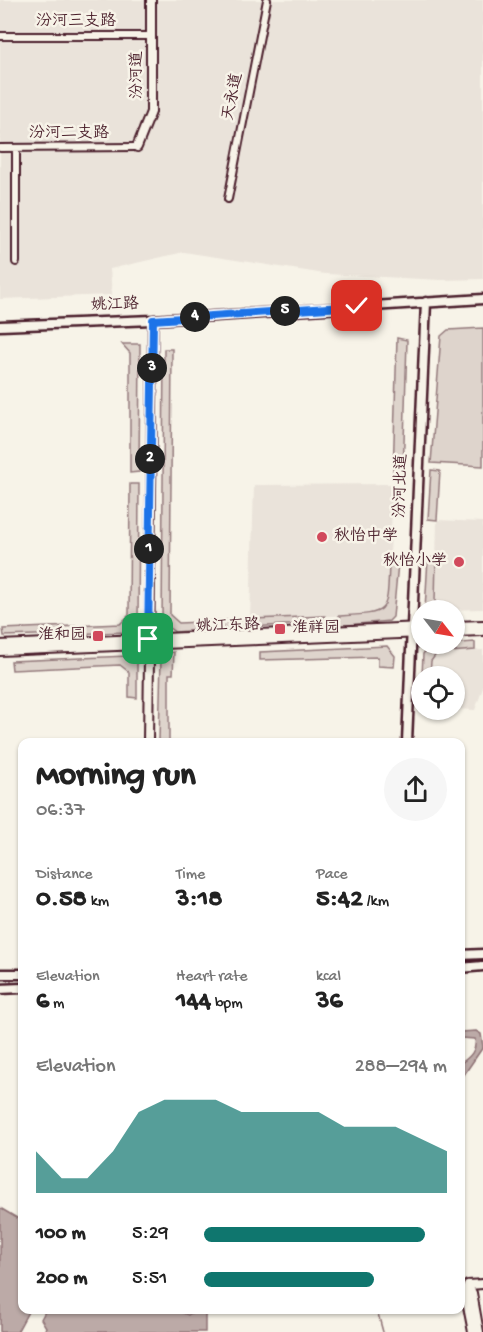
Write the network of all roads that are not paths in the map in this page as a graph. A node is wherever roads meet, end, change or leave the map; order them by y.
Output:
1 (151, 0) edge
2 (267, 0) edge
3 (0, 36) edge
4 (151, 36) junction
5 (137, 147) joint
6 (0, 148) edge
7 (16, 148) junction
8 (228, 199) dead end
9 (16, 262) dead end
10 (483, 299) edge
11 (426, 302) junction
12 (153, 320) junction
13 (0, 326) edge
14 (412, 600) edge
15 (483, 625) edge
16 (465, 626) edge
17 (411, 631) joint
18 (483, 631) edge
19 (465, 632) edge
20 (148, 642) junction
21 (0, 645) edge
22 (0, 651) edge
23 (148, 738) edge
24 (407, 738) edge
25 (483, 954) edge
26 (465, 955) edge
27 (483, 966) edge
28 (465, 968) edge
29 (0, 974) edge
30 (18, 974) edge
31 (18, 987) edge
32 (0, 989) edge
33 (483, 1284) edge
34 (468, 1290) junction
35 (483, 1292) edge
36 (473, 1332) edge
37 (479, 1332) edge

1 - 4 street, 汾河道
2 - 8 street, 天永道
3 - 4 street, 汾河三支路
4 - 5 street, 汾河道
5 - 7 street, 汾河二支路
6 - 7 street, 汾河二支路
7 - 9 street
10 - 11 main road, 姚江路
11 - 12 main road, 姚江路
11 - 14 main road, 汾河北道
12 - 13 main road, 姚江路
12 - 20 street
15 - 16 street
17 - 20 street, 姚江东路
17 - 24 main road, 汾河北道
18 - 19 street
20 - 21 street, 姚江东路
20 - 22 street, 姚江东路
20 - 23 street
25 - 26 main road
27 - 28 main road
29 - 30 main road
31 - 32 main road
33 - 34 street
34 - 35 street
34 - 36 street
34 - 37 street

